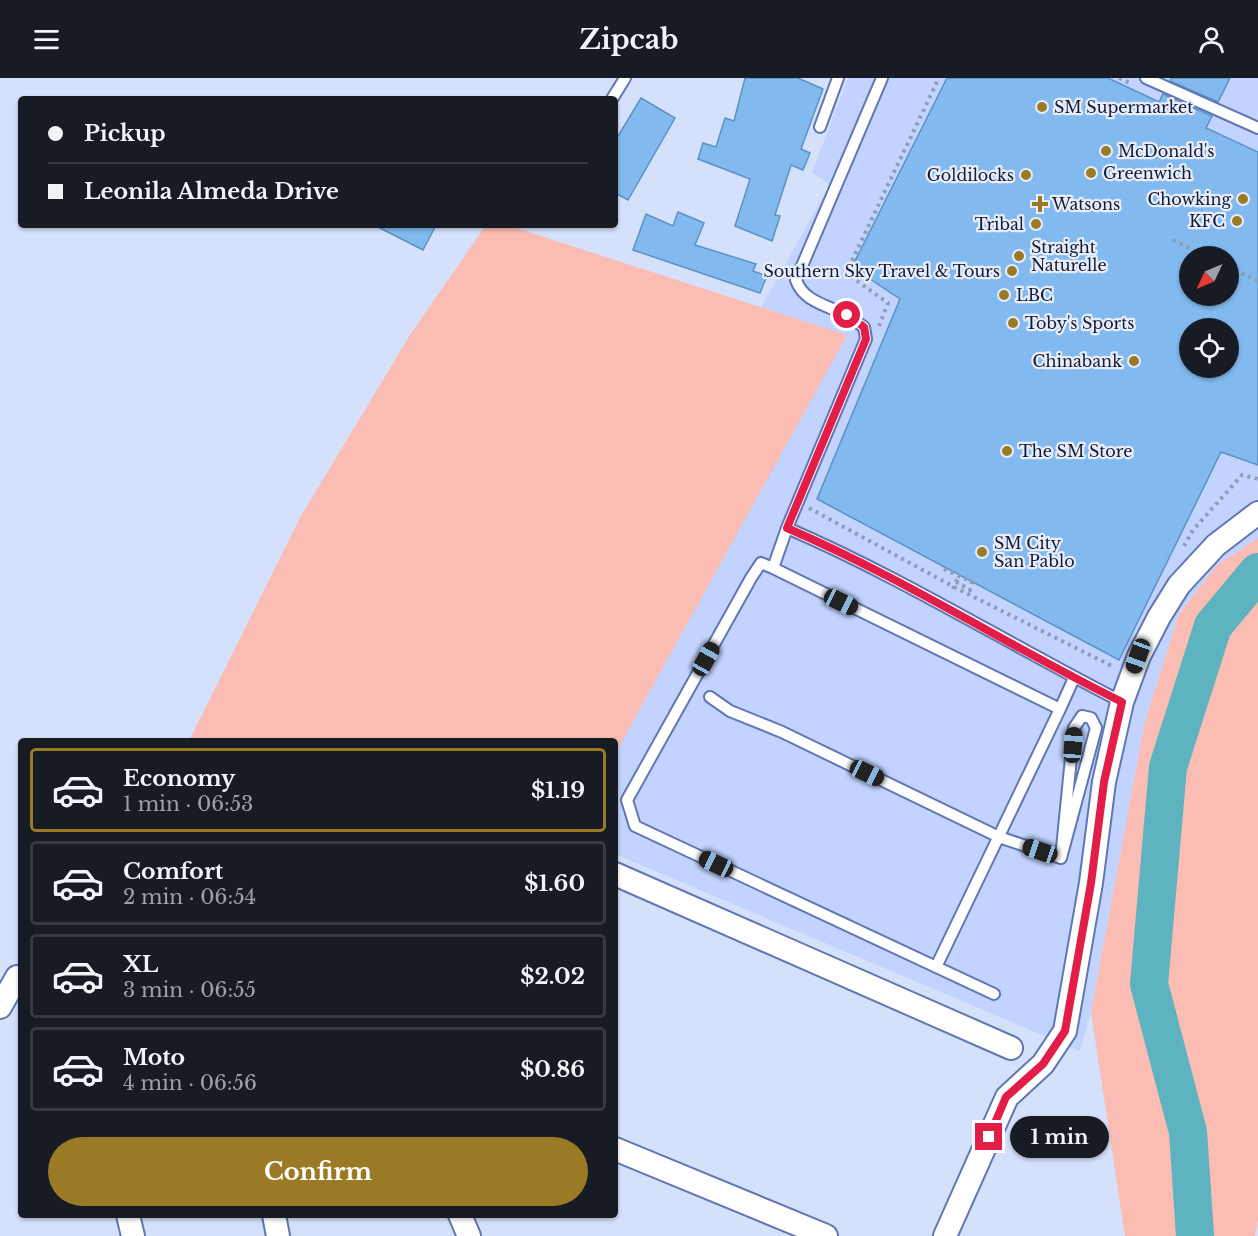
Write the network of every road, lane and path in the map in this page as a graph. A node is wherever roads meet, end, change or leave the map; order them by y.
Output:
1 (625, 78) edge
2 (838, 78) edge
3 (882, 78) edge
4 (939, 78) edge
5 (1146, 78) edge
6 (614, 96) edge
7 (820, 127) dead end
8 (1258, 129) edge
9 (1173, 240) dead end
10 (1185, 246) edge
11 (1239, 272) edge
12 (1258, 281) edge
13 (875, 335) dead end
14 (1258, 479) edge
15 (807, 506) dead end
16 (1258, 513) edge
17 (787, 528) junction
18 (1183, 549) dead end
19 (773, 568) junction
20 (944, 568) dead end
21 (959, 576) dead end
22 (1119, 670) dead end
23 (1074, 678) junction
24 (710, 697) dead end
25 (1122, 702) junction
26 (1060, 709) junction
27 (999, 837) junction
28 (1061, 858) junction
29 (618, 875) edge
30 (936, 967) junction
31 (18, 978) edge
32 (994, 994) dead end
33 (0, 1007) edge
34 (1011, 1048) dead end
35 (618, 1150) edge
36 (129, 1218) edge
37 (275, 1218) edge
38 (461, 1218) edge
39 (133, 1236) edge
40 (278, 1236) edge
41 (469, 1236) edge
42 (826, 1236) edge
43 (945, 1236) edge

1 - 6 lane
2 - 7 lane
3 - 17 lane
4 - 13 path
5 - 8 lane
9 - 10 path
11 - 12 path
14 - 18 path
15 - 22 path
16 - 25 street
17 - 19 lane
17 - 23 lane
19 - 26 lane
19 - 30 lane
20 - 21 path
23 - 25 lane
23 - 26 lane
24 - 27 lane
25 - 43 street
26 - 27 lane
27 - 28 lane
27 - 30 lane
28 - 28 lane
29 - 34 street
30 - 32 lane
31 - 33 street
35 - 42 street
36 - 39 street
37 - 40 street
38 - 41 street

